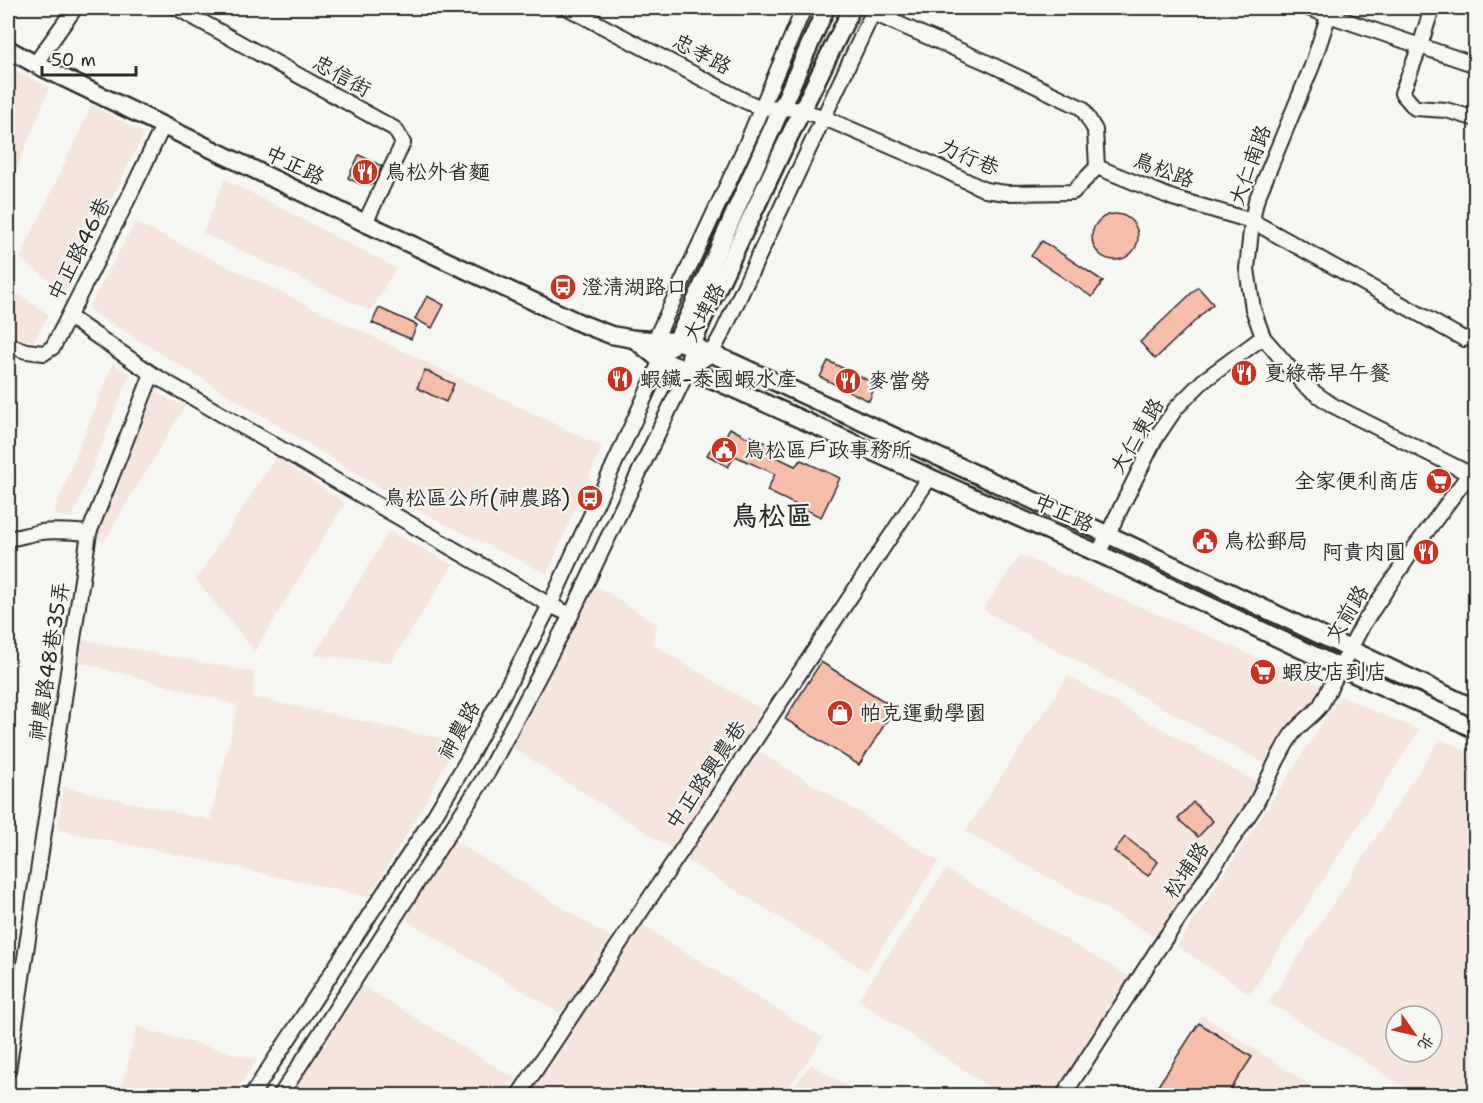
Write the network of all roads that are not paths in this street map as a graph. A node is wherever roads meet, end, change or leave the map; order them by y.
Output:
1 (75, 8) edge
2 (177, 8) edge
3 (568, 8) edge
4 (804, 8) edge
5 (826, 8) edge
6 (852, 8) edge
7 (1308, 8) edge
8 (1432, 8) edge
9 (874, 10) edge
10 (1329, 14) junction
11 (1420, 46) junction
12 (8, 49) edge
13 (35, 64) junction
14 (1476, 65) edge
15 (782, 107) junction
16 (761, 108) junction
17 (803, 111) junction
18 (822, 117) junction
19 (1476, 119) edge
20 (163, 126) junction
21 (1097, 167) junction
22 (1252, 221) junction
23 (364, 223) junction
24 (69, 317) junction
25 (1476, 336) edge
26 (1263, 337) junction
27 (634, 339) junction
28 (655, 340) junction
29 (684, 344) junction
30 (8, 345) edge
31 (711, 354) junction
32 (660, 360) junction
33 (688, 370) junction
34 (152, 374) junction
35 (1473, 472) edge
36 (930, 477) junction
37 (89, 533) junction
38 (1107, 534) junction
39 (8, 538) edge
40 (1098, 554) junction
41 (550, 604) junction
42 (571, 615) junction
43 (1350, 649) junction
44 (1341, 668) junction
45 (1476, 709) edge
46 (1476, 730) edge
47 (345, 953) junction
48 (364, 966) junction
49 (8, 1071) edge
50 (251, 1095) edge
51 (280, 1095) edge
52 (518, 1095) edge
53 (1063, 1095) edge

1 - 13 street
2 - 23 street, 忠信街
3 - 16 street, 忠孝路
4 - 16 street, 大埤路
5 - 15 main road, 大埤路
6 - 17 main road, 大埤路
7 - 10 street
8 - 11 street
9 - 18 street, 大埤路
9 - 21 street
10 - 11 street
10 - 22 street, 大仁南路
11 - 14 street
11 - 19 street
12 - 13 main road, 中正路
13 - 20 main road, 中正路
15 - 16 street, 忠孝路
15 - 17 street, 忠孝路
15 - 29 main road, 大埤路
16 - 28 street, 大埤路
17 - 18 street, 忠孝路
17 - 29 main road, 大埤路
18 - 21 street, 力行巷
18 - 31 street, 大埤路
20 - 23 main road, 中正路
20 - 24 street, 中正路46巷
21 - 22 street, 鳥松路
22 - 25 street, 鳥松路
22 - 26 street, 大仁南路
23 - 27 main road, 中正路
24 - 30 street, 中正路46巷
24 - 34 street
26 - 35 street, 大仁南路
26 - 38 street, 大仁東路
27 - 28 main road, 中正路
27 - 32 main road, 中正路
28 - 29 main road, 中正路
28 - 32 street, 大埤路
29 - 31 main road, 中正路
29 - 32 main road, 大埤路
29 - 33 main road, 大埤路
31 - 33 street, 大埤路
31 - 38 main road, 中正路
32 - 33 main road, 中正路
32 - 41 street, 神農路
33 - 36 main road, 中正路
33 - 42 street
34 - 37 street, 神農路48巷35弄
34 - 41 street
35 - 43 street, 文前路
36 - 40 main road, 中正路
36 - 52 street, 中正路興農巷
37 - 39 street
37 - 49 street, 神農路48巷35弄
38 - 40 street, 大仁東路
38 - 43 main road, 中正路
40 - 44 main road, 中正路
41 - 42 street
41 - 47 street, 神農路
42 - 48 street
43 - 44 street, 文前路
43 - 45 main road, 中正路
44 - 46 main road, 中正路
44 - 53 street, 松埔路
47 - 48 street
47 - 50 street, 神農路
48 - 51 street

